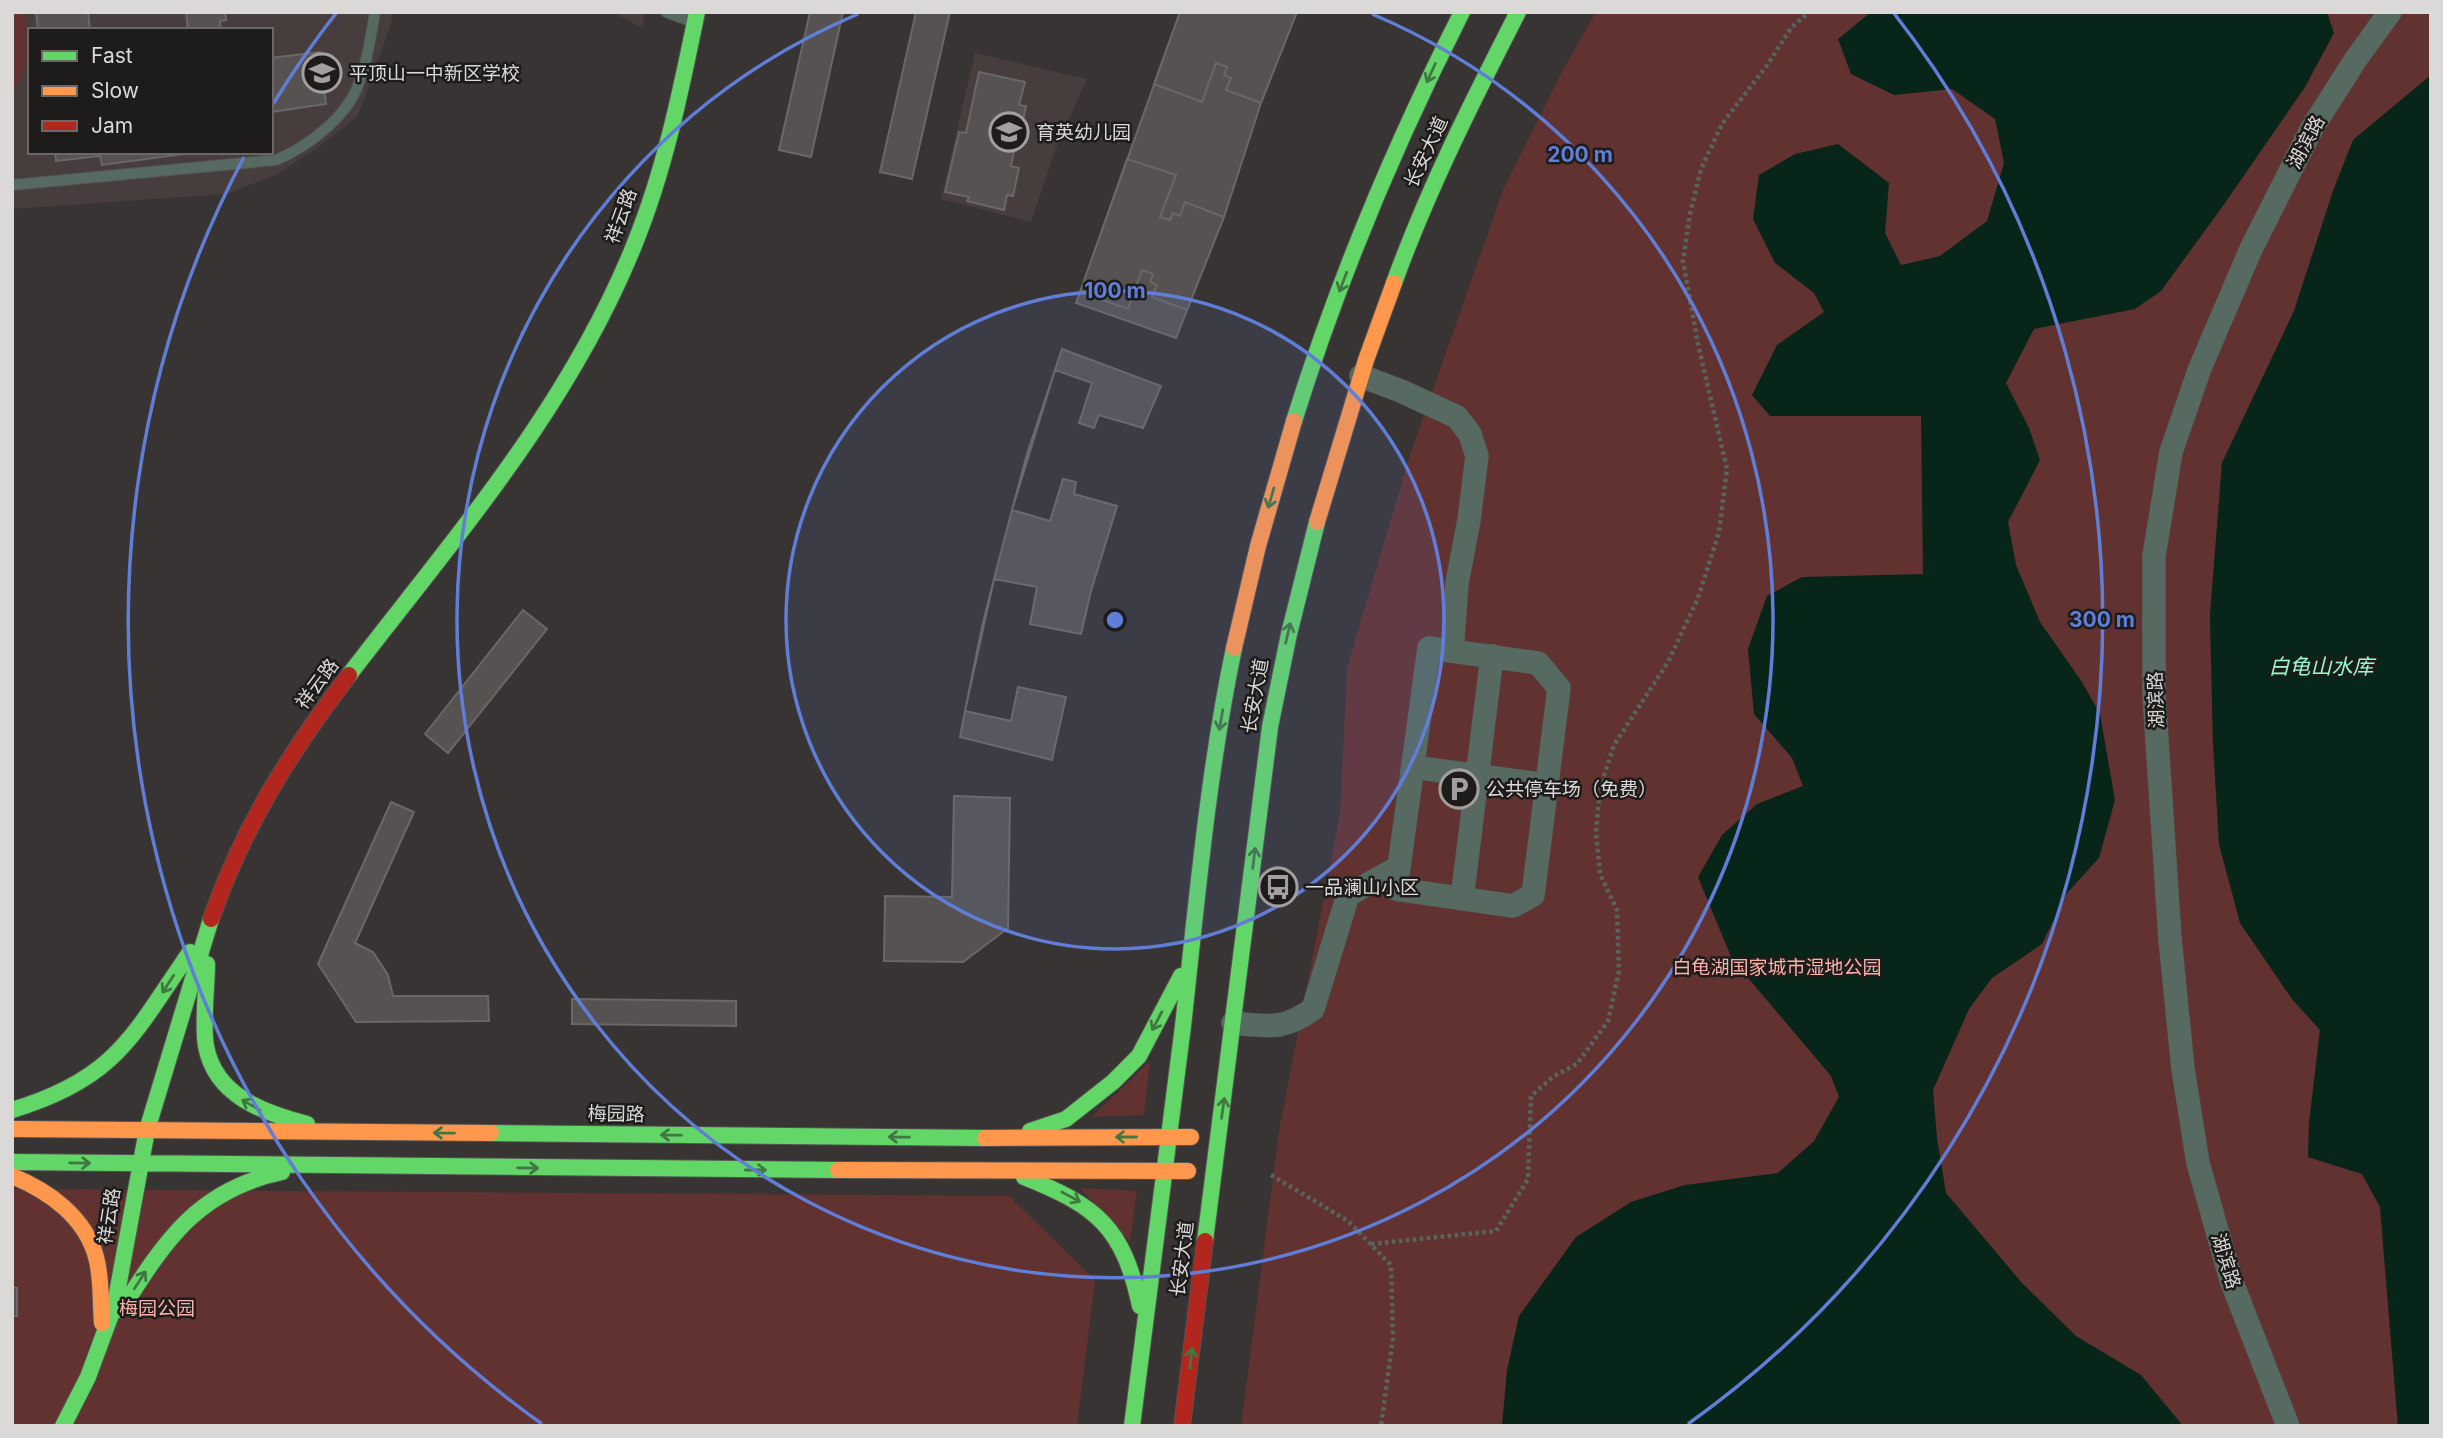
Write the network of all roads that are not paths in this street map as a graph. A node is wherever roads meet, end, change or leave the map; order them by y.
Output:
1 (374, 12) edge
2 (666, 12) edge
3 (1462, 12) edge
4 (1518, 12) edge
5 (2390, 12) edge
6 (696, 18) edge
7 (12, 185) edge
8 (1361, 376) junction
9 (1452, 651) junction
10 (1492, 656) junction
11 (1413, 767) junction
12 (1476, 775) junction
13 (1547, 785) junction
14 (1399, 867) junction
15 (1462, 899) junction
16 (208, 928) junction
17 (1189, 961) junction
18 (1233, 1023) junction
19 (12, 1110) edge
20 (12, 1129) edge
21 (147, 1130) junction
22 (339, 1132) junction
23 (1170, 1137) junction
24 (1007, 1138) junction
25 (1219, 1138) junction
26 (12, 1162) edge
27 (139, 1164) junction
28 (334, 1165) junction
29 (1008, 1170) junction
30 (1165, 1171) junction
31 (1215, 1171) junction
32 (12, 1176) edge
33 (1144, 1332) junction
34 (103, 1338) junction
35 (63, 1426) edge
36 (1132, 1426) edge
37 (1182, 1426) edge
38 (2288, 1426) edge

1 - 7 lane
2 - 6 lane
3 -> 17 main road, 长安大道
4 - 8 main road, 长安大道
5 - 38 street, 湖滨路
6 - 16 main road, 祥云路
8 - 9 street
18 -> 8 main road, 长安大道
9 - 10 street
9 - 11 street
10 - 12 street
10 - 13 street
11 - 12 street
11 - 14 street
12 - 13 street
12 - 15 street
13 - 15 street
14 - 15 street
14 - 18 street
16 -> 19 main road
16 - 21 main road, 祥云路
22 -> 16 main road
17 - 23 main road, 长安大道
17 -> 24 main road
25 -> 18 main road, 长安大道
20 - 21 main road, 梅园路
21 - 22 main road, 梅园路
21 - 27 main road, 祥云路
24 -> 22 main road, 梅园路
23 -> 24 main road, 梅园路
23 - 25 main road, 梅园路
23 - 30 main road, 长安大道
25 - 31 main road, 长安大道
26 -> 27 main road
27 - 28 main road
27 - 34 main road, 祥云路
28 -> 29 main road
34 -> 28 main road
29 - 30 main road
29 -> 33 main road
30 - 31 main road
30 - 33 main road, 长安大道
37 -> 31 main road, 长安大道
32 - 34 main road
33 - 36 main road, 长安大道
34 - 35 main road, 祥云路

